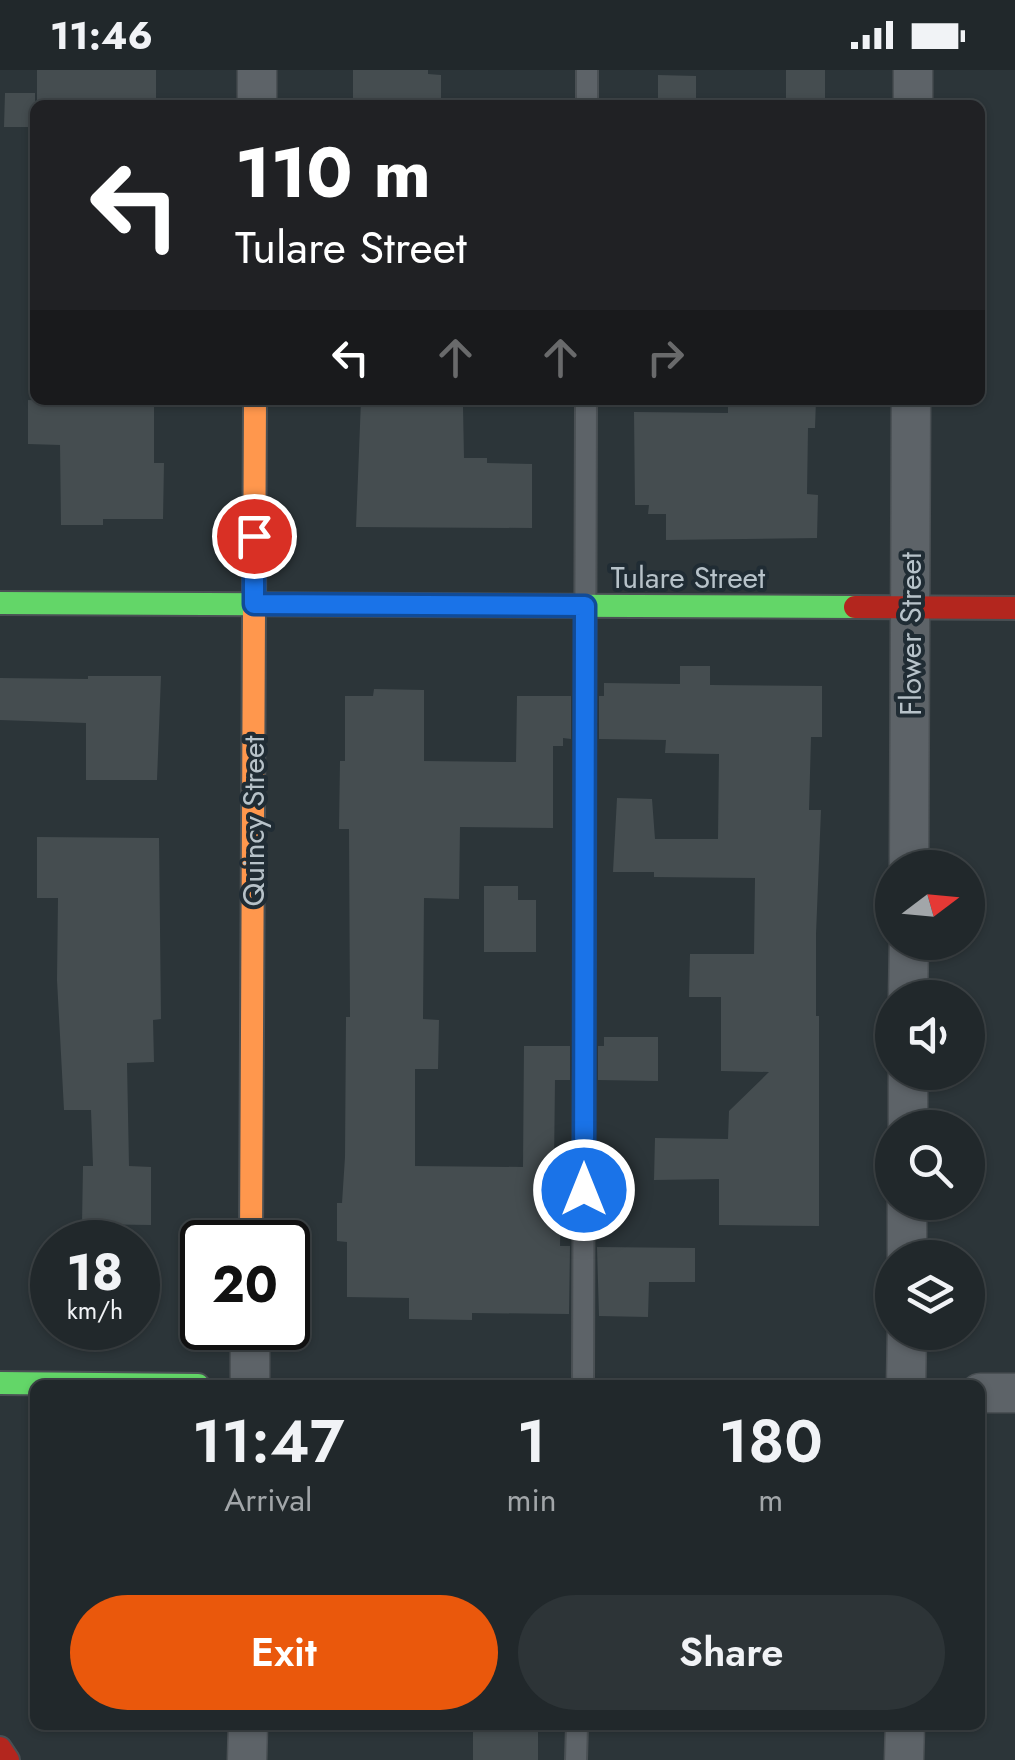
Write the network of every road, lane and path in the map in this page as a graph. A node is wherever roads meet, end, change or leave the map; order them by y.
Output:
1 (257, 70) edge
2 (588, 70) edge
3 (913, 70) edge
4 (257, 100) edge
5 (587, 100) edge
6 (913, 100) edge
7 (255, 405) edge
8 (586, 405) edge
9 (912, 405) edge
10 (0, 603) edge
11 (254, 604) junction
12 (585, 606) junction
13 (910, 608) junction
14 (1015, 608) edge
15 (909, 850) edge
16 (250, 1220) edge
17 (250, 1350) edge
18 (907, 1350) edge
19 (250, 1380) edge
20 (583, 1380) edge
21 (906, 1380) edge
22 (0, 1383) edge
23 (30, 1383) edge
24 (985, 1393) edge
25 (1015, 1393) edge
26 (248, 1730) edge
27 (576, 1730) edge
28 (904, 1730) edge
29 (0, 1748) edge
30 (8, 1760) edge
31 (248, 1760) edge
32 (576, 1760) edge
33 (904, 1760) edge

1 - 4 street
2 - 5 lane
3 - 6 street
7 - 11 main road, Quincy Street
8 - 12 lane
9 - 13 street, Flower Street
10 - 11 main road, Tulare Street
11 - 12 main road, Tulare Street
11 - 16 main road, Quincy Street
12 - 13 main road, Tulare Street
12 - 20 lane
13 - 14 main road, Tulare Street
13 - 15 street, Flower Street
17 - 19 street
18 - 21 street
22 - 23 main road
24 - 25 street
26 - 31 street
27 - 32 lane
28 - 33 street
29 - 30 main road

